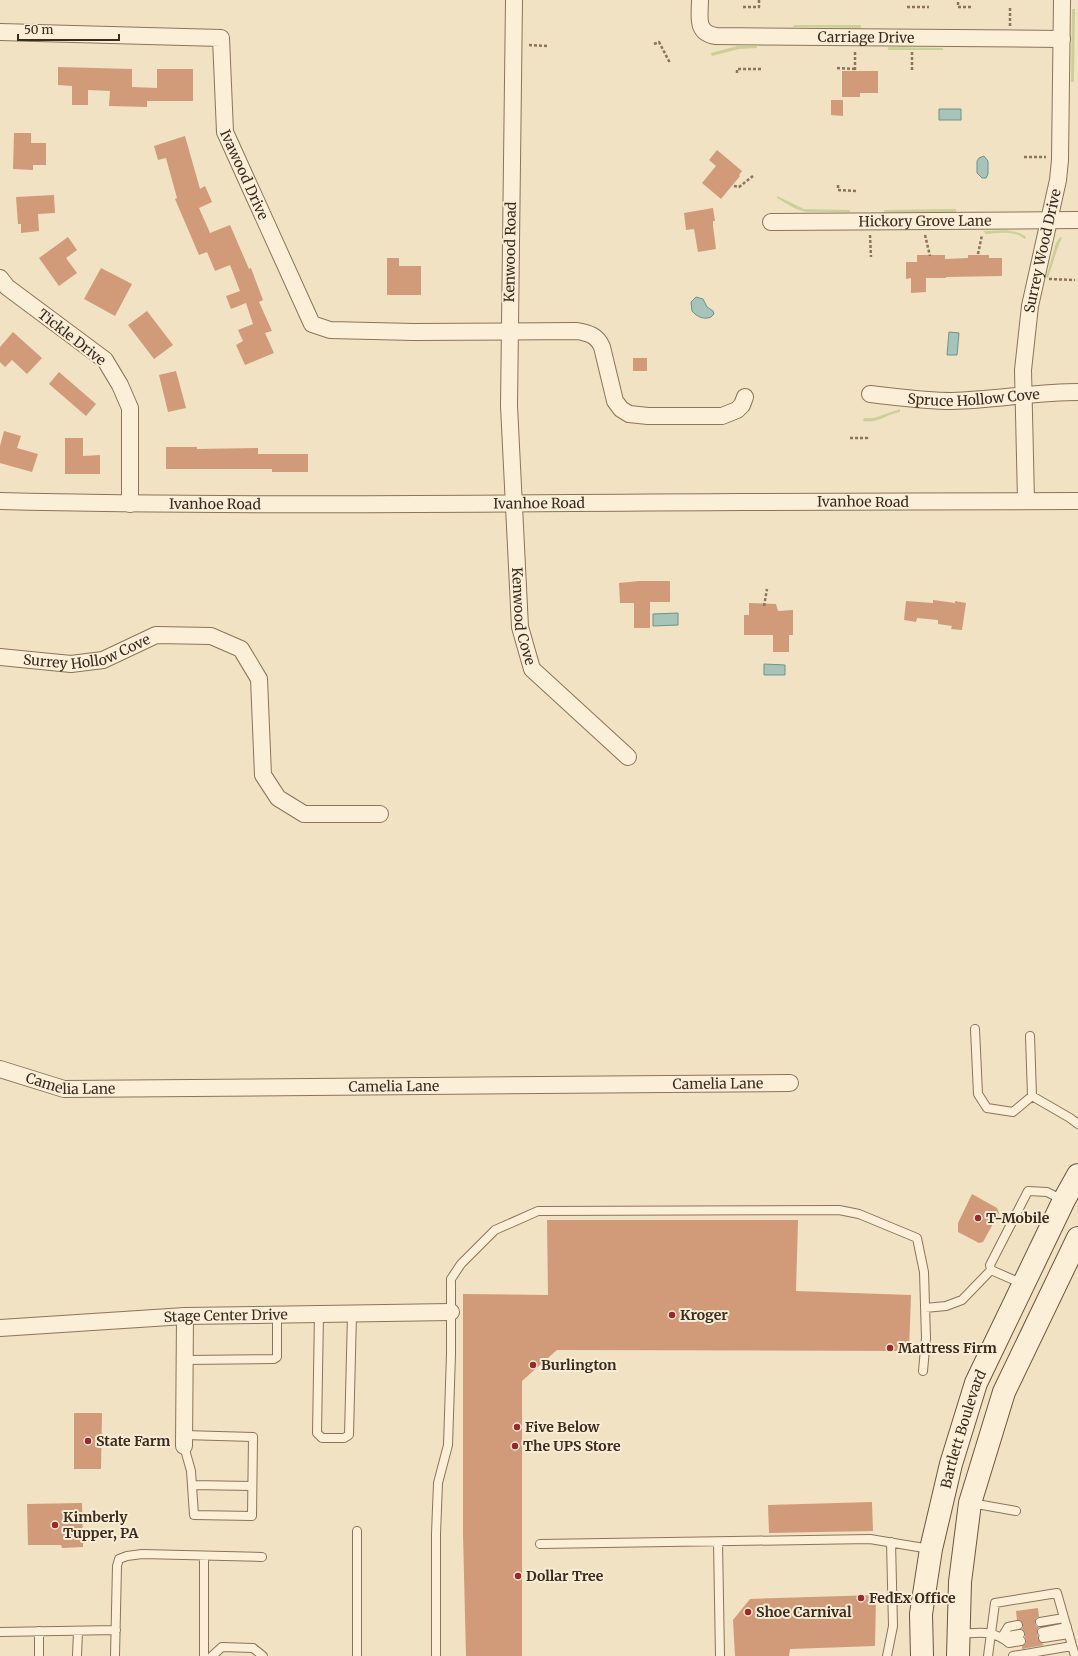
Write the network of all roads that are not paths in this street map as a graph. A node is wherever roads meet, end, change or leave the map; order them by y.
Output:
1 (514, 0) edge
2 (700, 0) edge
3 (1062, 0) edge
4 (0, 32) edge
5 (1062, 39) junction
6 (1049, 220) junction
7 (1078, 220) edge
8 (771, 222) dead end
9 (0, 278) edge
10 (509, 331) junction
11 (1078, 392) edge
12 (870, 394) dead end
13 (1023, 395) junction
14 (745, 396) dead end
15 (0, 501) edge
16 (1026, 501) junction
17 (1078, 501) edge
18 (130, 504) junction
19 (513, 504) junction
20 (0, 657) edge
21 (628, 757) dead end
22 (380, 814) dead end
23 (975, 1030) dead end
24 (1030, 1036) dead end
25 (0, 1069) edge
26 (790, 1083) dead end
27 (1032, 1096) junction
28 (1078, 1124) edge
29 (1071, 1191) edge
30 (1078, 1238) edge
31 (991, 1270) junction
32 (1023, 1284) junction
33 (925, 1308) junction
34 (451, 1312) junction
35 (320, 1314) junction
36 (352, 1314) junction
37 (277, 1315) junction
38 (184, 1316) junction
39 (0, 1328) edge
40 (184, 1360) junction
41 (923, 1371) dead end
42 (184, 1440) junction
43 (192, 1485) junction
44 (252, 1486) junction
45 (970, 1502) junction
46 (1016, 1511) dead end
47 (356, 1531) dead end
48 (718, 1542) junction
49 (891, 1542) junction
50 (540, 1544) dead end
51 (931, 1549) junction
52 (204, 1556) junction
53 (262, 1557) dead end
54 (1064, 1618) junction
55 (1040, 1622) dead end
56 (1018, 1625) dead end
57 (116, 1630) junction
58 (39, 1631) junction
59 (78, 1631) junction
60 (1068, 1631) junction
61 (0, 1632) edge
62 (991, 1632) junction
63 (958, 1634) junction
64 (1042, 1635) dead end
65 (1002, 1637) junction
66 (1020, 1638) dead end
67 (1072, 1646) junction
68 (39, 1656) edge
69 (78, 1656) edge
70 (116, 1656) edge
71 (204, 1656) edge
72 (212, 1656) edge
73 (263, 1656) edge
74 (357, 1656) edge
75 (436, 1656) edge
76 (720, 1656) edge
77 (887, 1656) edge
78 (922, 1656) edge
79 (958, 1656) edge
80 (988, 1656) edge
81 (1013, 1656) edge
82 (1075, 1656) edge

1 - 10 street, Kenwood Road
2 - 5 street, Carriage Drive
3 - 5 street, Surrey Wood Drive
4 - 10 street, Ivawood Drive
5 - 6 street, Surrey Wood Drive
6 - 7 street, Hickory Grove Lane
6 - 8 street, Hickory Grove Lane
6 - 13 street, Surrey Wood Drive
9 - 18 street, Tickle Drive
10 - 14 street
10 - 19 street, Kenwood Road
11 - 13 street, Spruce Hollow Cove
12 - 13 street, Spruce Hollow Cove
13 - 16 street, Surrey Wood Drive
15 - 18 street, Ivanhoe Road
16 - 17 street, Ivanhoe Road
16 - 19 street, Ivanhoe Road
18 - 19 street, Ivanhoe Road
19 - 21 street, Kenwood Cove
20 - 22 street, Surrey Hollow Cove
23 - 27 lane
24 - 27 lane
25 - 26 street, Camelia Lane
27 - 28 lane
29 - 31 lane
29 - 32 main road, Bartlett Boulevard
30 - 45 main road, Bartlett Boulevard
31 - 32 lane
31 - 33 lane
32 - 51 main road, Bartlett Boulevard
33 - 34 lane
33 - 41 lane
34 - 36 street, Stage Center Drive
34 - 75 lane
35 - 36 street, Stage Center Drive
35 - 36 lane
35 - 37 street, Stage Center Drive
37 - 38 street, Stage Center Drive
37 - 40 lane
38 - 39 street, Stage Center Drive
38 - 40 street
40 - 42 street
42 - 43 lane
42 - 44 lane
43 - 44 lane
43 - 44 lane
45 - 46 lane
45 - 63 main road, Bartlett Boulevard
47 - 74 lane
48 - 49 lane
48 - 50 lane
48 - 76 lane
49 - 51 lane
49 - 77 lane
51 - 78 main road, Bartlett Boulevard
52 - 53 lane
52 - 57 lane
52 - 71 lane
54 - 55 lane
54 - 60 lane
54 - 62 lane
56 - 65 lane
57 - 59 lane
57 - 70 lane
58 - 59 lane
58 - 61 lane
58 - 68 lane
59 - 69 lane
60 - 64 lane
60 - 67 lane
62 - 63 lane
62 - 65 lane
62 - 80 lane
63 - 79 main road, Bartlett Boulevard
65 - 66 lane
67 - 81 lane
67 - 82 lane
72 - 73 lane

